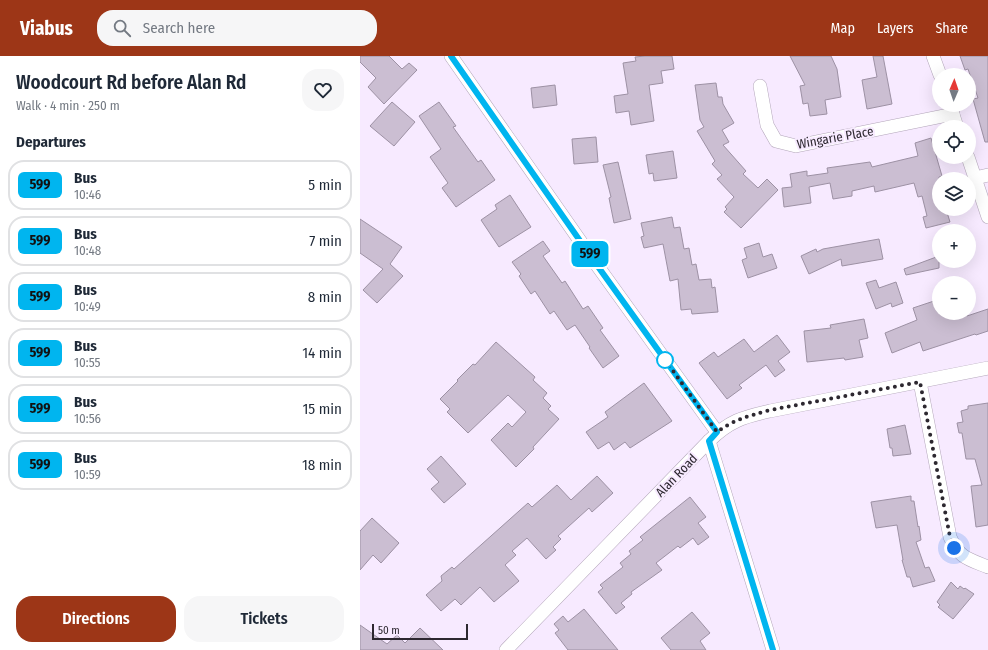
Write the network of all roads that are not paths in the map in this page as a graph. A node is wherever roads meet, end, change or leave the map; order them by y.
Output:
1 (451, 56) edge
2 (933, 56) edge
3 (937, 68) edge
4 (760, 86) dead end
5 (942, 112) edge
6 (988, 175) edge
7 (976, 178) edge
8 (976, 181) edge
9 (988, 217) edge
10 (988, 368) edge
11 (920, 382) junction
12 (713, 437) junction
13 (988, 567) edge
14 (506, 650) edge
15 (773, 650) edge

1 - 12 street
2 - 3 street
4 - 5 street, Wingarie Place
6 - 7 street
8 - 9 street
10 - 11 street, Alan Road
11 - 12 street, Alan Road
11 - 13 street
12 - 14 street, Alan Road
12 - 15 street

